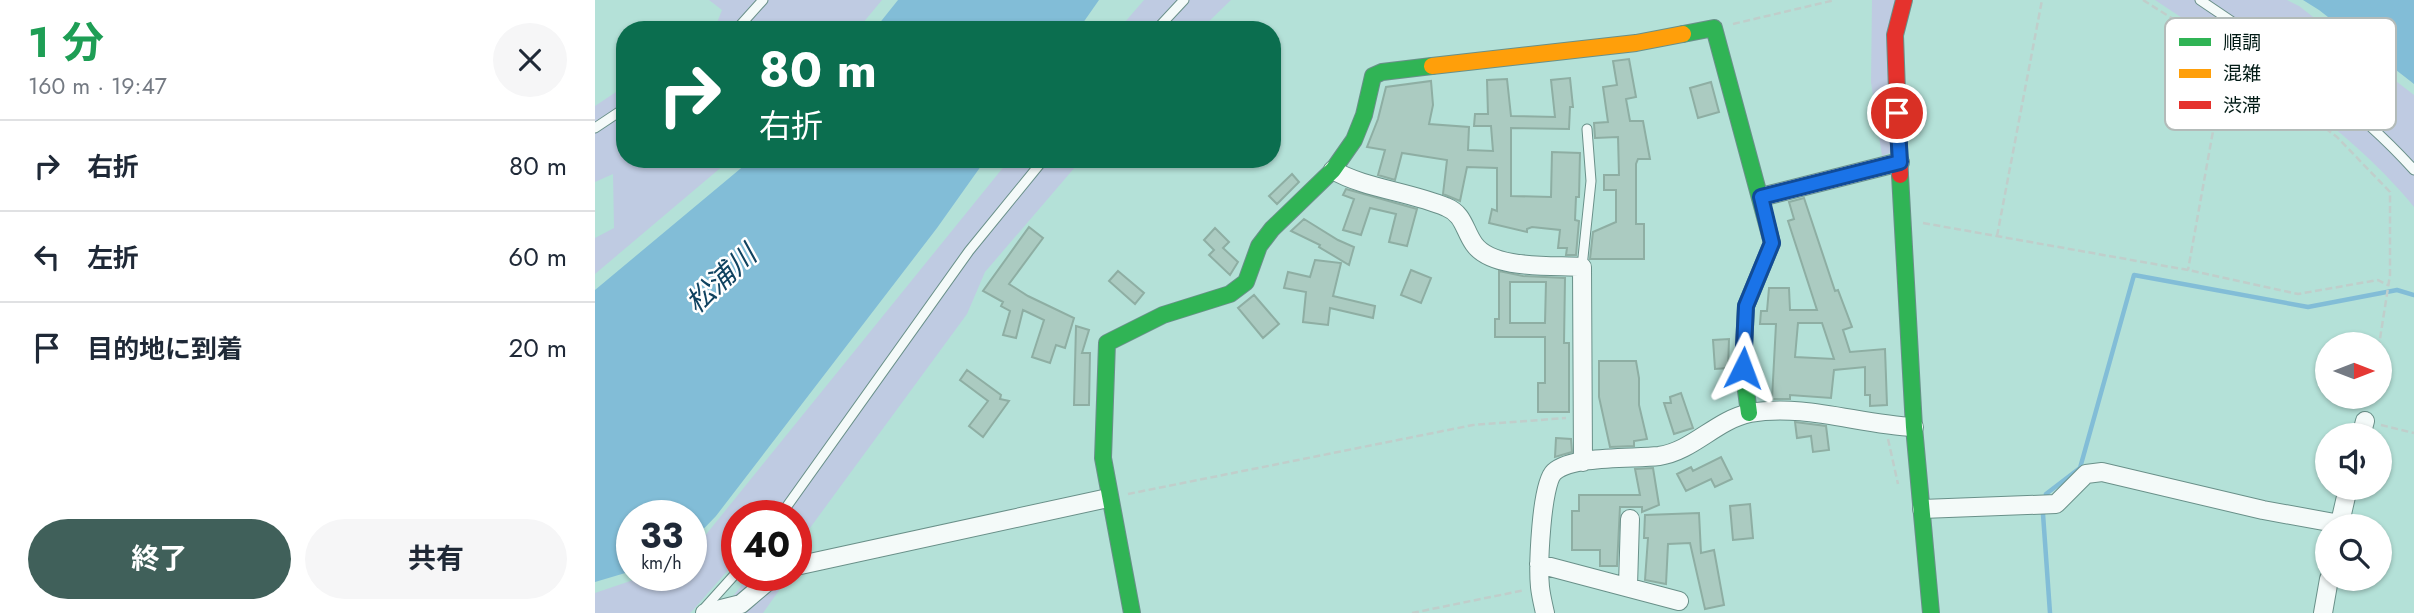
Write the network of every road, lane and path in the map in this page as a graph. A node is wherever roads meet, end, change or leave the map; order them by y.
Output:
1 (763, 0) edge
2 (1184, 0) edge
3 (1835, 0) edge
4 (1904, 0) edge
5 (2042, 0) edge
6 (2143, 0) edge
7 (2200, 0) edge
8 (2171, 18) edge
9 (2227, 18) edge
10 (744, 21) edge
11 (1164, 21) edge
12 (1714, 28) junction
13 (616, 114) edge
14 (595, 128) edge
15 (1587, 129) dead end
16 (2213, 130) edge
17 (2329, 130) edge
18 (2373, 130) edge
19 (1900, 162) junction
20 (1037, 168) edge
21 (1333, 170) junction
22 (2414, 170) edge
23 (1761, 197) junction
24 (1903, 220) junction
25 (1997, 236) junction
26 (1582, 267) junction
27 (2188, 270) junction
28 (2387, 285) junction
29 (2381, 332) edge
30 (1749, 413) junction
31 (1581, 416) junction
32 (1914, 427) junction
33 (2392, 431) edge
34 (2414, 433) edge
35 (1583, 462) junction
36 (1108, 498) junction
37 (791, 500) edge
38 (1922, 509) junction
39 (1630, 519) dead end
40 (2315, 520) edge
41 (812, 563) edge
42 (1539, 564) junction
43 (1628, 586) junction
44 (1540, 587) junction
45 (721, 589) edge
46 (756, 591) edge
47 (2327, 591) edge
48 (1679, 601) dead end
49 (699, 613) edge
50 (705, 613) edge
51 (1132, 613) edge
52 (1412, 613) edge
53 (1545, 613) edge
54 (1931, 613) edge
55 (2323, 613) edge

1 - 10 lane
2 - 11 lane
3 - 12 path
4 - 19 street
5 - 25 path
6 - 8 path
7 - 9 lane
12 - 21 street
12 - 23 street
13 - 14 lane
15 - 26 lane
16 - 27 path
17 - 28 path
18 - 22 lane
19 - 23 street
19 - 24 street
20 - 37 lane
21 - 26 street
21 - 36 street
23 - 30 street
24 - 25 path
24 - 32 street
25 - 27 path
26 - 31 street
27 - 28 path
28 - 29 path
30 - 32 street
30 - 35 street
31 - 35 street
31 - 36 path
32 - 38 street
33 - 34 path
35 - 42 street
36 - 41 street
36 - 51 street
38 - 40 street
38 - 54 street
39 - 43 street
42 - 43 street
42 - 44 street
43 - 48 street
44 - 52 path
44 - 53 street
45 - 49 lane
46 - 50 street
47 - 55 street

